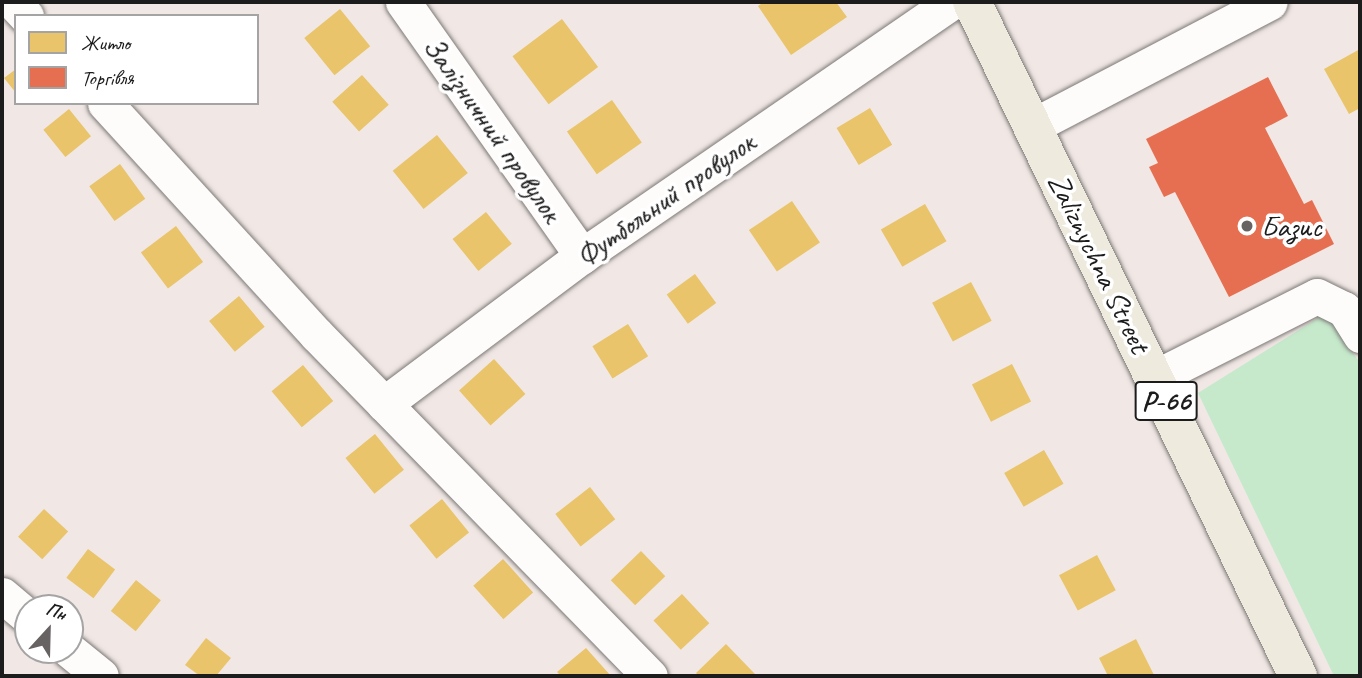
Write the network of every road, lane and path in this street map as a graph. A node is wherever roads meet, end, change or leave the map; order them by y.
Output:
1 (403, 2) edge
2 (952, 2) edge
3 (972, 2) edge
4 (1270, 2) edge
5 (107, 105) edge
6 (1034, 126) junction
7 (582, 256) junction
8 (1352, 322) edge
9 (1154, 378) junction
10 (384, 404) junction
11 (84, 662) edge
12 (102, 676) edge
13 (650, 676) edge
14 (1298, 676) edge

1 - 7 street, Залізничний провулок
2 - 7 street, Футбольний провулок
3 - 6 main road, Zaliznychna Street / Р-66
4 - 6 street
5 - 10 street
6 - 9 main road, Zaliznychna Street / Р-66
7 - 10 street, Футбольний провулок
8 - 9 street
9 - 14 main road, Zaliznychna Street / Р-66
10 - 13 street
11 - 12 street

